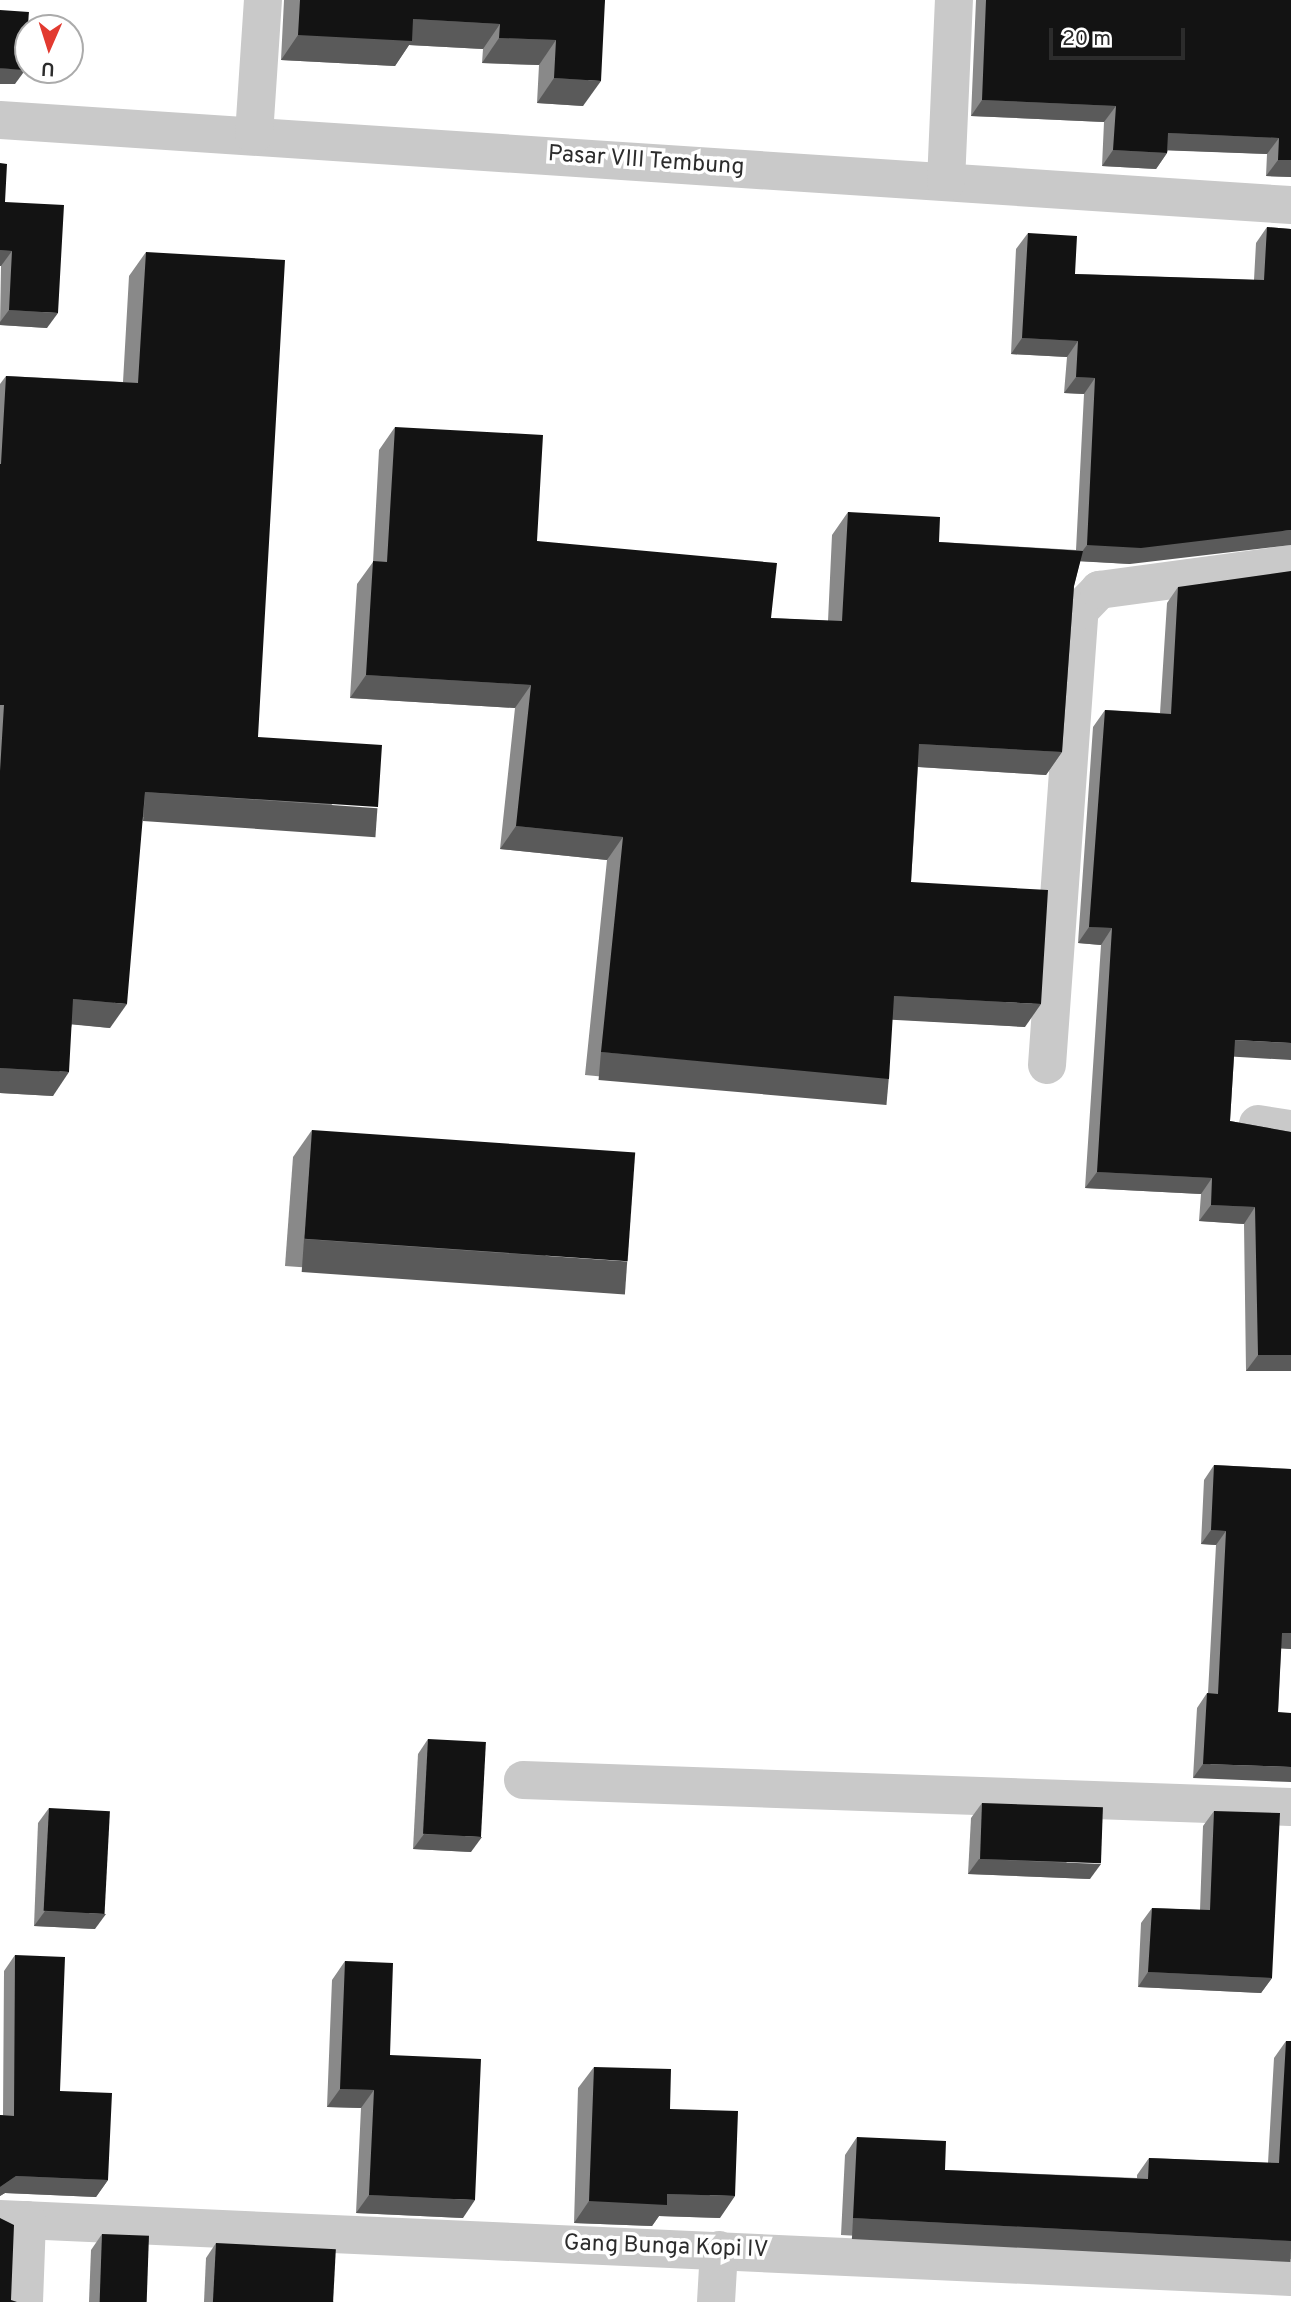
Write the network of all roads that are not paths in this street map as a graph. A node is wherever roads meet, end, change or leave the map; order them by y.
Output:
1 (263, 0) edge
2 (954, 0) edge
3 (0, 120) edge
4 (254, 135) junction
5 (946, 183) junction
6 (1291, 205) edge
7 (1291, 564) edge
8 (1047, 1065) dead end
9 (523, 1780) dead end
10 (1291, 1807) edge
11 (23, 2220) edge
12 (719, 2250) junction
13 (1291, 2277) edge
14 (24, 2302) edge
15 (716, 2302) edge

1 - 4 street
2 - 5 street
3 - 4 street, Pasar VIII Tembung
4 - 5 street, Pasar VIII Tembung
5 - 6 street, Pasar VIII Tembung
7 - 8 street
9 - 10 street
11 - 12 street, Gang Bunga Kopi IV
11 - 14 street
12 - 13 street, Gang Bunga Kopi IV
12 - 15 street

